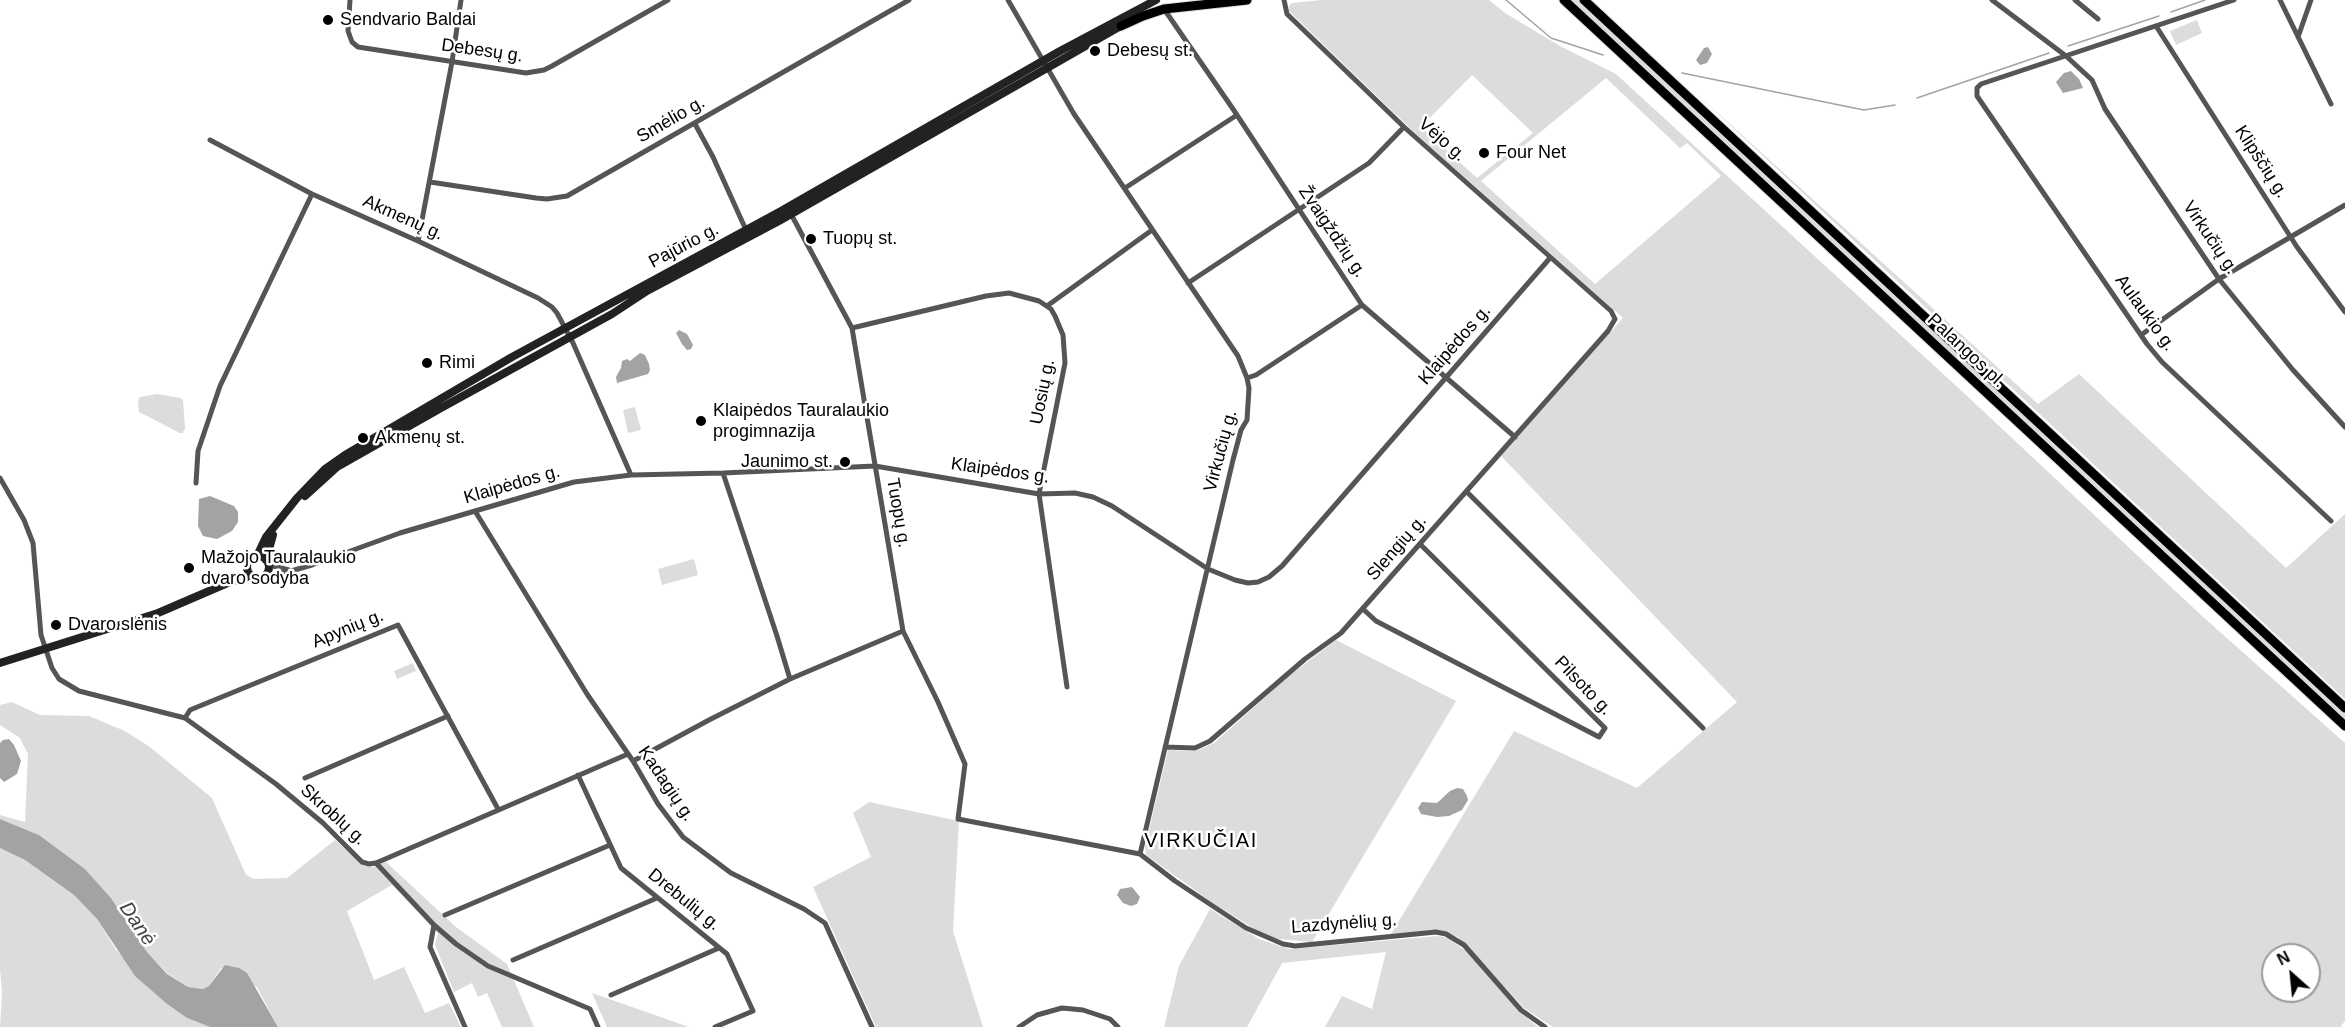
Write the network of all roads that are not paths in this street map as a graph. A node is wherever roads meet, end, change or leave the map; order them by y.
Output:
1 (350, 0) edge
2 (461, 0) edge
3 (668, 0) edge
4 (909, 0) edge
5 (1008, 0) edge
6 (1248, 0) edge
7 (1284, 0) edge
8 (1564, 0) edge
9 (1584, 0) edge
10 (1992, 0) edge
11 (2075, 0) edge
12 (2234, 0) edge
13 (2280, 0) edge
14 (2311, 0) edge
15 (1227, 1) edge
16 (1160, 3) edge
17 (2098, 18) dead end
18 (1121, 26) joint
19 (2156, 26) junction
20 (2298, 37) junction
21 (2066, 56) junction
22 (1043, 60) junction
23 (452, 62) junction
24 (1048, 69) junction
25 (2331, 104) dead end
26 (1237, 116) junction
27 (695, 124) junction
28 (1404, 127) junction
29 (210, 140) dead end
30 (430, 182) junction
31 (1125, 188) junction
32 (312, 194) junction
33 (2345, 205) edge
34 (1299, 210) junction
35 (791, 214) junction
36 (746, 230) junction
37 (1152, 230) junction
38 (2291, 236) junction
39 (418, 241) junction
40 (1550, 258) junction
41 (2219, 279) junction
42 (1188, 283) junction
43 (1362, 305) junction
44 (1047, 306) junction
45 (2345, 312) edge
46 (1615, 320) joint
47 (565, 328) junction
48 (852, 328) junction
49 (2140, 335) junction
50 (570, 337) junction
51 (1247, 378) junction
52 (1446, 379) junction
53 (2345, 427) edge
54 (1515, 436) junction
55 (875, 466) junction
56 (723, 473) junction
57 (631, 475) junction
58 (0, 478) edge
59 (196, 483) dead end
60 (1467, 492) junction
61 (1039, 494) junction
62 (475, 512) junction
63 (2331, 521) dead end
64 (1420, 544) junction
65 (257, 556) junction
66 (268, 562) junction
67 (246, 566) junction
68 (1208, 569) junction
69 (290, 570) junction
70 (267, 574) junction
71 (251, 576) junction
72 (230, 582) junction
73 (1363, 609) junction
74 (903, 631) junction
75 (45, 649) junction
76 (0, 663) edge
77 (790, 679) junction
78 (1067, 687) dead end
79 (2345, 708) edge
80 (448, 716) junction
81 (185, 718) junction
82 (2345, 726) edge
83 (1703, 728) dead end
84 (1165, 747) junction
85 (628, 754) junction
86 (633, 761) junction
87 (578, 775) junction
88 (305, 777) dead end
89 (498, 809) junction
90 (958, 819) joint
91 (610, 845) junction
92 (1140, 855) junction
93 (376, 863) junction
94 (657, 898) junction
95 (445, 915) dead end
96 (434, 925) junction
97 (720, 948) junction
98 (513, 960) dead end
99 (611, 995) dead end
100 (465, 1027) edge
101 (598, 1027) edge
102 (715, 1027) edge
103 (872, 1027) edge
104 (1019, 1027) edge
105 (1118, 1027) edge
106 (1545, 1027) edge

1 - 23 street, Debesų g.
2 - 23 street
3 - 23 street, Debesų g.
4 - 27 street, Smėlio g.
5 - 22 street
6 - 15 highway
7 - 28 street, Vėjo g.
8 - 82 highway, Palangos pl.
9 - 79 highway, Palangos pl.
10 - 21 street, Virkučių g.
11 - 17 street
12 - 19 street
13 - 20 street
14 - 20 street
15 - 16 highway
16 - 18 highway
16 - 22 main road, Pajūrio g.
16 - 26 street, Žvaigždžių g.
18 - 24 main road, Pajūrio g.
19 - 21 street
19 - 38 street, Klipščių g.
20 - 25 street
21 - 41 street, Virkučių g.
21 - 49 street, Aulaukio g.
22 - 24 street
22 - 36 main road, Pajūrio g.
23 - 30 street
24 - 31 street, Virkučių g.
24 - 35 main road, Pajūrio g.
26 - 31 street
26 - 34 street, Žvaigždžių g.
27 - 30 street, Smėlio g.
27 - 36 street
28 - 34 street
28 - 40 street, Vėjo g.
29 - 32 street, Akmenų g.
30 - 39 street
31 - 37 street, Virkučių g.
32 - 39 street, Akmenų g.
32 - 59 street
33 - 38 street
34 - 42 street
34 - 43 street, Žvaigždžių g.
35 - 48 street, Tuopų g.
35 - 50 main road, Pajūrio g.
36 - 47 main road, Pajūrio g.
37 - 42 street, Virkučių g.
37 - 44 street
38 - 41 street
38 - 45 street, Klipščių g.
39 - 47 street, Akmenų g.
40 - 46 street, Vėjo g.
40 - 52 street, Klaipėdos g.
41 - 49 street
41 - 53 street, Virkučių g.
42 - 51 street, Virkučių g.
43 - 51 street
43 - 52 street, Žvaigždžių g.
44 - 48 street
44 - 61 street, Uosių g.
46 - 54 street, Slengių g.
47 - 50 street, Akmenų g.
47 - 65 main road, Pajūrio g.
48 - 55 street, Tuopų g.
49 - 63 street, Aulaukio g.
50 - 57 street, Akmenų g.
50 - 66 main road, Pajūrio g.
51 - 68 street, Virkučių g.
52 - 54 street, Žvaigždžių g.
52 - 68 street, Klaipėdos g.
54 - 60 street, Slengių g.
55 - 56 street, Klaipėdos g.
55 - 61 street, Klaipėdos g.
55 - 74 street, Tuopų g.
56 - 57 street, Klaipėdos g.
56 - 77 street
57 - 62 street, Klaipėdos g.
58 - 75 street, Skroblų g.
60 - 64 street, Slengių g.
60 - 83 street
61 - 68 street, Klaipėdos g.
61 - 78 street, Uosių g.
62 - 69 street, Klaipėdos g.
62 - 85 street, Kadagių g.
64 - 73 street, Slengių g.
64 - 73 street, Pilsoto g.
65 - 66 main road
65 - 67 main road, Pajūrio g.
66 - 69 street, Klaipėdos g.
66 - 70 main road, Pajūrio g.
67 - 71 main road
67 - 72 main road, Pajūrio g.
68 - 84 street, Virkučių g.
69 - 70 street, Klaipėdos g.
70 - 71 main road, Pajūrio g.
71 - 72 main road, Pajūrio g.
72 - 75 main road, Pajūrio g.
73 - 84 street, Slengių g.
74 - 77 street
74 - 90 street, Tuopų g.
75 - 76 main road
75 - 81 street, Skroblų g.
77 - 86 street
80 - 81 street, Apynių g.
80 - 88 street
80 - 89 street, Apynių g.
81 - 93 street, Skroblų g.
84 - 92 street, Virkučių g.
85 - 86 street, Kadagių g.
85 - 87 street, Skroblų g.
86 - 103 street, Kadagių g.
87 - 89 street, Skroblų g.
87 - 91 street, Drebulių g.
89 - 93 street, Skroblų g.
90 - 92 street, Lazdynėlių g.
91 - 94 street, Drebulių g.
91 - 95 street
92 - 106 street, Lazdynėlių g.
93 - 96 street
94 - 97 street, Drebulių g.
94 - 98 street
96 - 100 street
96 - 101 street
97 - 99 street
97 - 102 street, Drebulių g.
104 - 105 street

